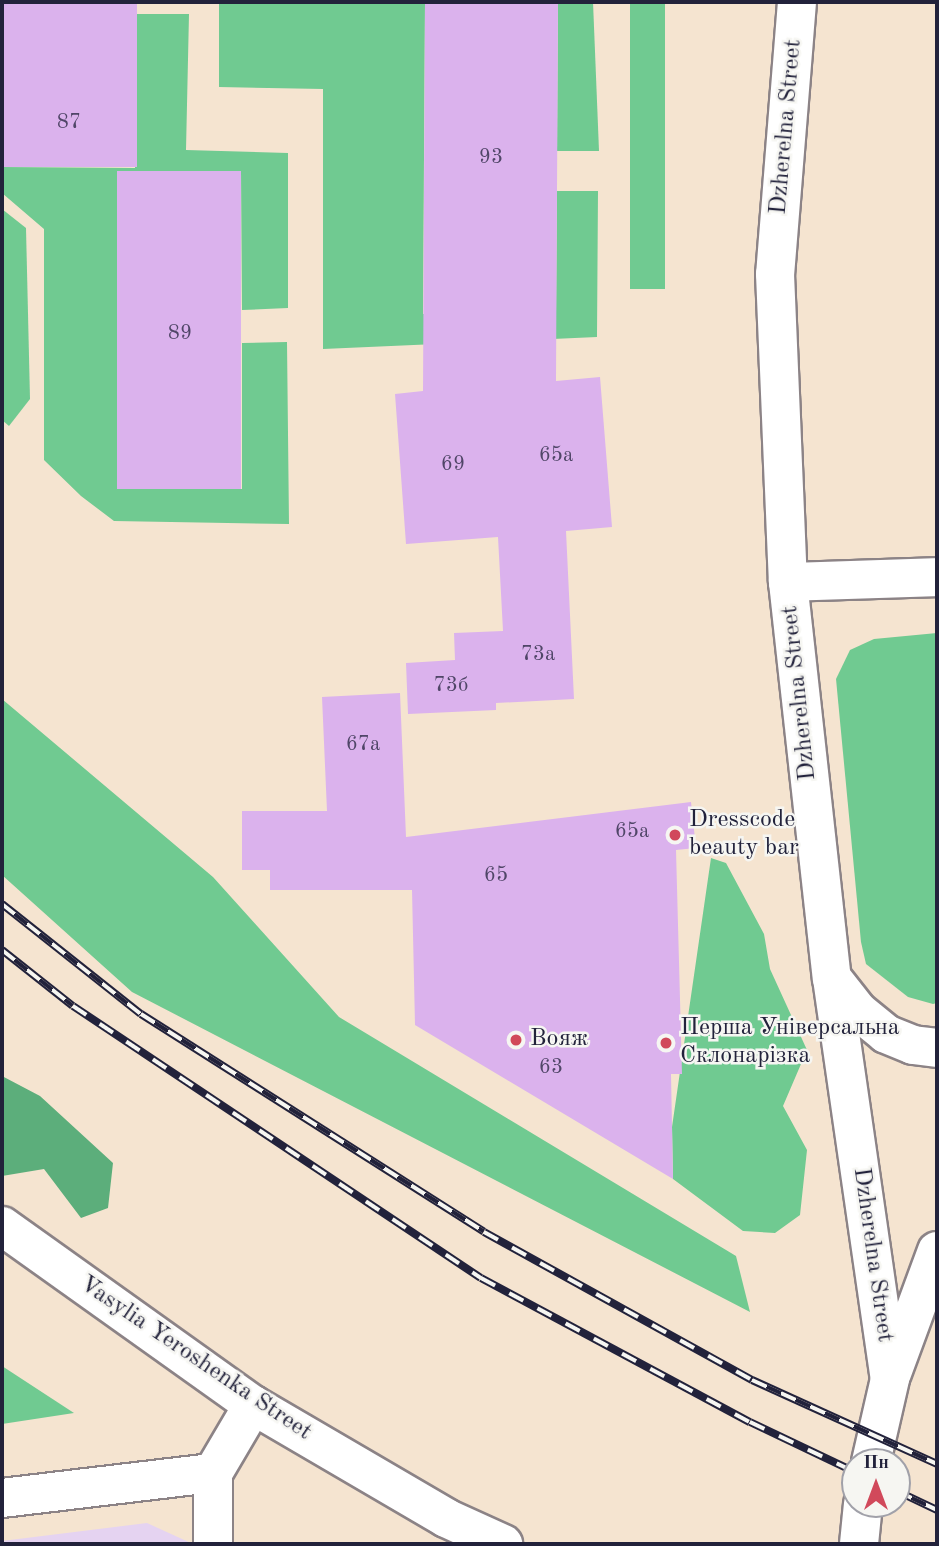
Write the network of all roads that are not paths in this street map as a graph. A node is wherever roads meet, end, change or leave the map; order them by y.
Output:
1 (797, 2) edge
2 (937, 577) edge
3 (788, 582) junction
4 (832, 978) junction
5 (937, 1048) edge
6 (2, 1226) edge
7 (937, 1251) edge
8 (890, 1379) junction
9 (253, 1405) junction
10 (874, 1448) edge
11 (213, 1473) junction
12 (2, 1498) edge
13 (862, 1518) edge
14 (213, 1544) edge
15 (503, 1544) edge
16 (859, 1544) edge

1 - 3 street, Dzherelna Street
2 - 3 street
3 - 4 street, Dzherelna Street
4 - 5 street
4 - 8 street, Dzherelna Street
6 - 9 street, Vasylia Yeroshenka Street
7 - 8 street
8 - 10 street, Dzherelna Street
9 - 11 street
9 - 15 street, Vasylia Yeroshenka Street
11 - 12 street
11 - 14 street
13 - 16 street

